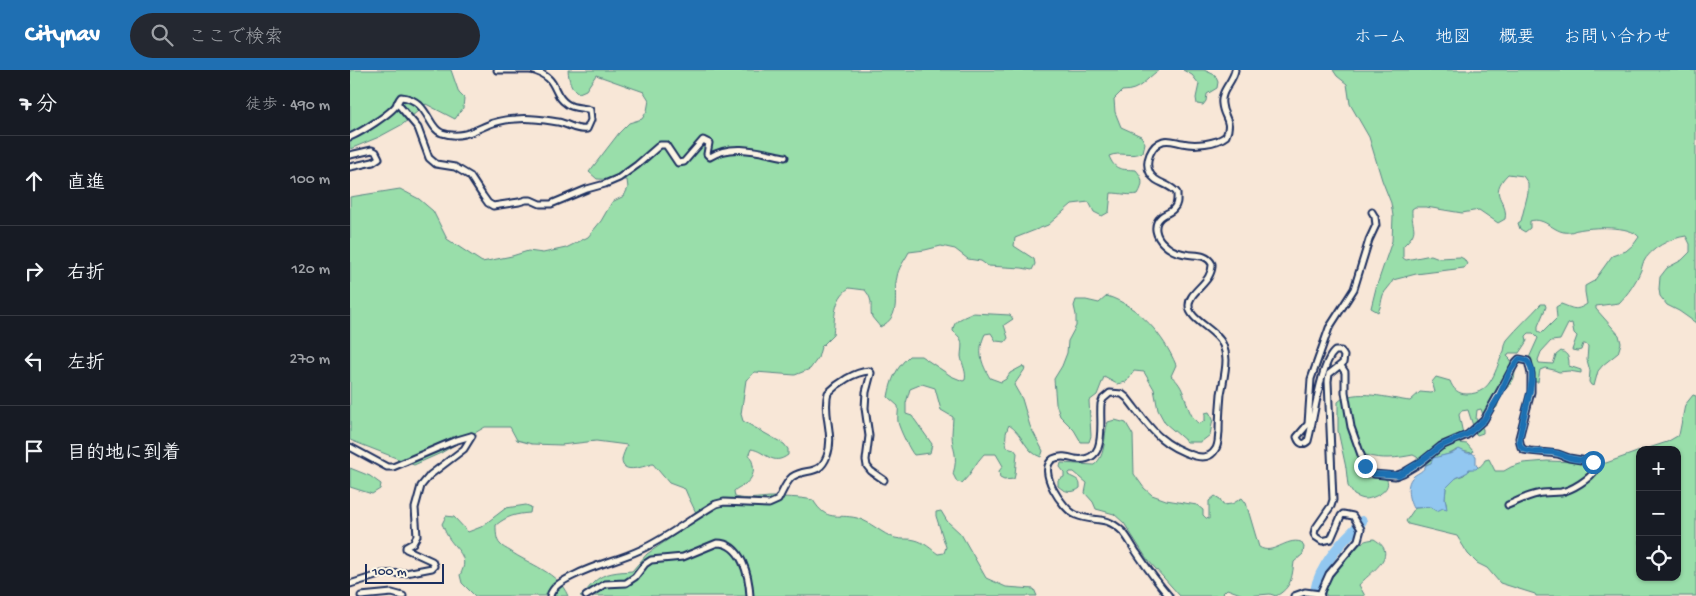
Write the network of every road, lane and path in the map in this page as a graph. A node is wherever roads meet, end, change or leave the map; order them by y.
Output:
1 (497, 70) edge
2 (531, 70) edge
3 (1235, 70) edge
4 (397, 103) junction
5 (350, 137) edge
6 (350, 155) edge
7 (785, 156) dead end
8 (350, 167) edge
9 (1372, 212) dead end
10 (1341, 366) junction
11 (350, 447) edge
12 (884, 480) dead end
13 (1508, 505) dead end
14 (350, 584) edge
15 (1321, 595) edge
16 (362, 596) edge
17 (403, 596) edge
18 (550, 596) edge
19 (586, 596) edge
20 (750, 596) edge
21 (1169, 596) edge
22 (1294, 596) edge

1 - 2 street
2 - 4 street
3 - 21 street
4 - 5 street
4 - 7 street
6 - 8 street
9 - 10 street
10 - 13 street
10 - 15 street
11 - 14 street
12 - 18 street
15 - 22 street
16 - 17 street
19 - 20 street

